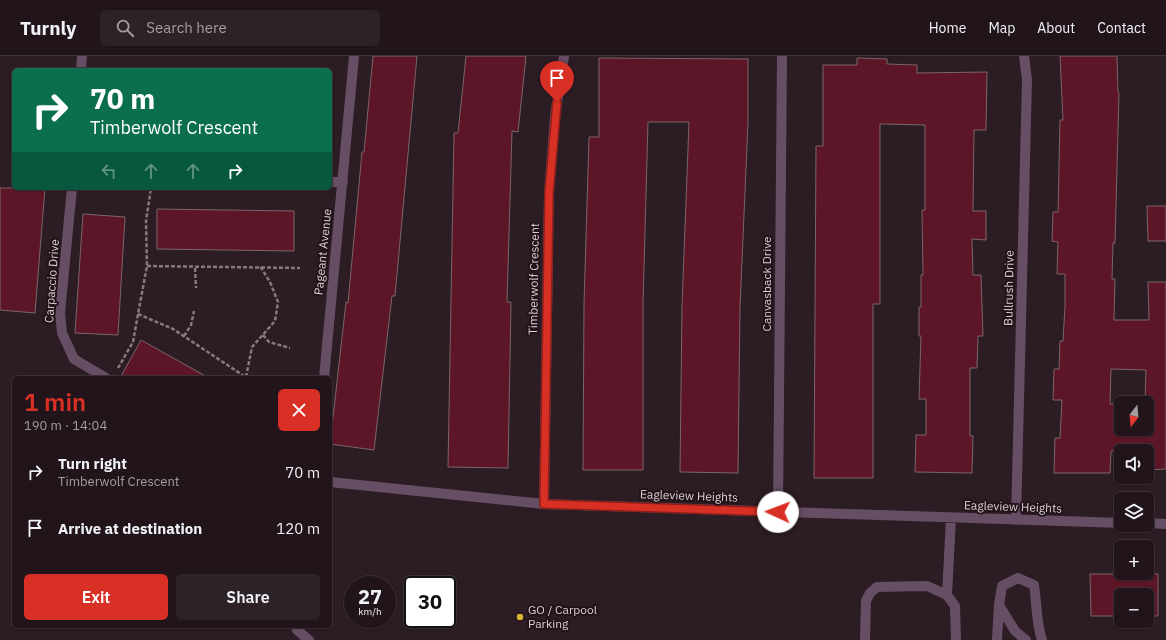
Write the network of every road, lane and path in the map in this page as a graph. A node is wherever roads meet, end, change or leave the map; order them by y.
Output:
1 (82, 56) edge
2 (354, 56) edge
3 (564, 56) edge
4 (782, 56) edge
5 (1024, 56) edge
6 (81, 68) edge
7 (332, 182) edge
8 (343, 182) junction
9 (72, 190) edge
10 (151, 190) edge
11 (147, 266) junction
12 (260, 266) junction
13 (195, 268) junction
14 (300, 268) dead end
15 (196, 288) dead end
16 (194, 311) dead end
17 (138, 314) junction
18 (184, 336) junction
19 (263, 336) junction
20 (290, 348) dead end
21 (115, 372) dead end
22 (103, 376) edge
23 (244, 376) edge
24 (247, 376) edge
25 (324, 376) edge
26 (332, 482) edge
27 (544, 504) junction
28 (778, 512) junction
29 (952, 518) junction
30 (1016, 520) junction
31 (1114, 523) edge
32 (1154, 523) edge
33 (1166, 524) edge
34 (947, 595) junction
35 (999, 604) junction
36 (300, 640) edge
37 (309, 640) edge
38 (865, 640) edge
39 (956, 640) edge
40 (997, 640) edge
41 (1026, 640) edge
42 (1042, 640) edge

1 - 6 street
2 - 8 street, Pageant Avenue
3 - 27 street, Timberwolf Crescent
4 - 28 street, Canvasback Drive
5 - 30 street, Bullrush Drive
7 - 8 street
8 - 25 street, Pageant Avenue
9 - 22 street, Carpaccio Drive
10 - 11 path
11 - 13 path
11 - 17 path
12 - 13 path
12 - 14 path
12 - 19 path
13 - 15 path
16 - 18 path
17 - 18 path
17 - 21 path
18 - 23 path
19 - 20 path
19 - 24 path
26 - 27 street, Eagleview Heights
27 - 28 street, Eagleview Heights
28 - 29 street, Eagleview Heights
29 - 30 street, Eagleview Heights
29 - 34 street
30 - 31 street, Eagleview Heights
32 - 33 street
34 - 38 street
34 - 39 street
35 - 40 street
35 - 41 street
35 - 42 street
36 - 37 street

